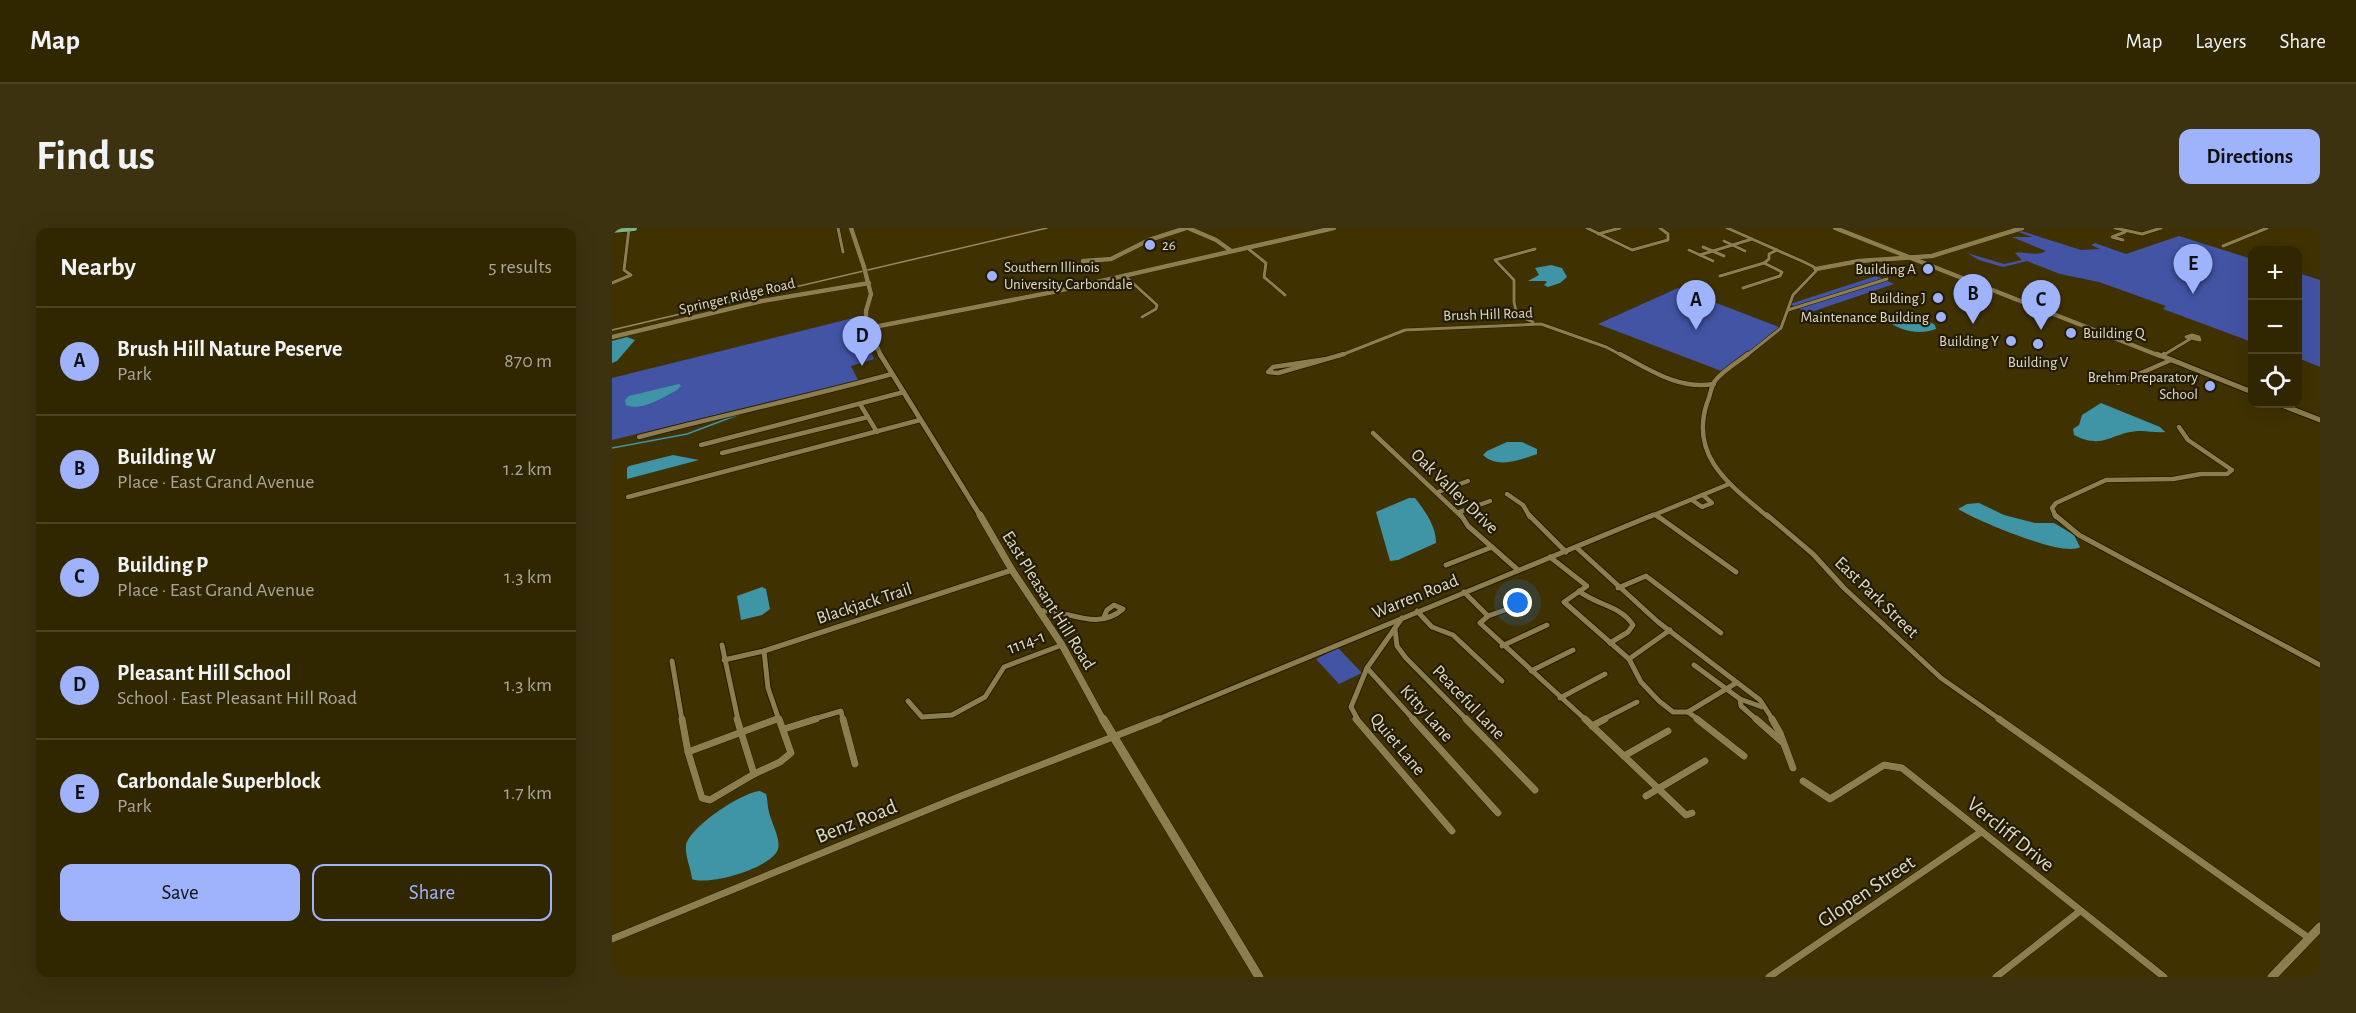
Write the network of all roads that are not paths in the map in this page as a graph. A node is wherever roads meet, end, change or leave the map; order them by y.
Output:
1 (634, 228) edge
2 (839, 228) edge
3 (851, 228) edge
4 (1187, 228) edge
5 (1334, 228) edge
6 (1587, 228) edge
7 (1620, 228) edge
8 (1660, 228) edge
9 (1727, 228) edge
10 (1835, 228) edge
11 (2021, 228) edge
12 (2115, 228) edge
13 (2161, 228) edge
14 (2267, 228) edge
15 (629, 229) edge
16 (612, 230) edge
17 (2126, 231) junction
18 (1598, 234) junction
19 (1752, 239) junction
20 (2123, 240) dead end
21 (1724, 241) dead end
22 (1734, 245) junction
23 (2223, 246) dead end
24 (1246, 247) junction
25 (1703, 247) dead end
26 (1535, 249) dead end
27 (1230, 250) junction
28 (1689, 250) dead end
29 (1745, 250) dead end
30 (1778, 250) junction
31 (1713, 251) junction
32 (843, 252) dead end
33 (1701, 255) junction
34 (1724, 256) dead end
35 (1914, 258) junction
36 (1083, 261) dead end
37 (1713, 261) dead end
38 (1764, 262) junction
39 (1816, 269) junction
40 (1124, 274) junction
41 (1720, 276) dead end
42 (1887, 279) dead end
43 (612, 283) edge
44 (869, 283) junction
45 (1743, 288) dead end
46 (1285, 295) dead end
47 (1788, 310) junction
48 (1142, 317) dead end
49 (1541, 324) junction
50 (868, 328) junction
51 (612, 337) edge
52 (2190, 339) dead end
53 (2162, 356) junction
54 (1327, 359) junction
55 (2171, 360) junction
56 (892, 374) junction
57 (2118, 383) dead end
58 (1714, 384) junction
59 (2248, 391) edge
60 (904, 392) junction
61 (860, 404) junction
62 (2290, 408) edge
63 (868, 417) junction
64 (920, 420) junction
65 (2320, 420) edge
66 (2179, 427) dead end
67 (756, 429) junction
68 (877, 432) junction
69 (1373, 433) dead end
70 (639, 437) dead end
71 (758, 444) junction
72 (701, 445) dead end
73 (722, 453) dead end
74 (1468, 481) dead end
75 (1729, 484) junction
76 (1438, 492) junction
77 (1507, 494) dead end
78 (1703, 495) junction
79 (628, 497) dead end
80 (1692, 500) junction
81 (1490, 501) dead end
82 (1459, 512) junction
83 (1655, 515) junction
84 (1492, 547) junction
85 (1576, 548) junction
86 (1566, 552) junction
87 (1550, 557) junction
88 (1446, 565) dead end
89 (1012, 570) junction
90 (1518, 570) junction
91 (1737, 572) dead end
92 (1618, 588) junction
93 (1579, 591) junction
94 (1464, 592) junction
95 (1519, 605) dead end
96 (1038, 611) junction
97 (1417, 611) junction
98 (1488, 616) junction
99 (1104, 617) dead end
100 (1403, 617) junction
101 (1546, 625) dead end
102 (1395, 628) junction
103 (1670, 630) junction
104 (1721, 633) dead end
105 (1610, 643) junction
106 (722, 645) dead end
107 (1062, 645) junction
108 (1502, 646) junction
109 (1573, 650) dead end
110 (764, 651) junction
111 (1629, 659) junction
112 (724, 660) junction
113 (672, 661) dead end
114 (1694, 665) dead end
115 (2320, 665) edge
116 (1367, 668) junction
117 (1531, 671) junction
118 (1605, 674) dead end
119 (1502, 681) dead end
120 (1736, 683) junction
121 (1726, 689) junction
122 (1560, 698) junction
123 (1740, 699) junction
124 (908, 701) dead end
125 (1637, 702) dead end
126 (1762, 707) junction
127 (1688, 712) junction
128 (779, 718) junction
129 (1592, 726) junction
130 (784, 729) junction
131 (1668, 731) dead end
132 (740, 732) junction
133 (1113, 738) junction
134 (1782, 742) junction
135 (688, 752) junction
136 (1624, 756) junction
137 (1744, 756) dead end
138 (1705, 761) dead end
139 (855, 764) dead end
140 (1793, 768) dead end
141 (754, 774) junction
142 (1803, 780) dead end
143 (1659, 788) junction
144 (1534, 790) dead end
145 (1646, 796) dead end
146 (1498, 813) dead end
147 (1692, 813) dead end
148 (1452, 831) dead end
149 (1982, 832) junction
150 (2080, 911) junction
151 (2320, 927) edge
152 (2309, 938) junction
153 (612, 939) edge
154 (1259, 977) edge
155 (1769, 977) edge
156 (1996, 977) edge
157 (2164, 977) edge
158 (2272, 977) edge

1 - 15 highway
2 - 32 street
3 - 44 street, East Pleasant Hill Road, bridge
4 - 27 street
4 - 36 street
5 - 24 street
6 - 18 street
7 - 18 street
8 - 18 street
9 - 19 street
10 - 35 street
11 - 35 street
12 - 17 street
13 - 17 street
14 - 23 street
15 - 16 highway
15 - 43 street
17 - 20 street
19 - 22 street
19 - 30 street
21 - 22 street
22 - 29 street
22 - 31 street
24 - 27 street
24 - 46 street
25 - 31 street
26 - 49 street
27 - 40 street
28 - 33 street
30 - 38 street
30 - 39 street
31 - 33 street
31 - 34 street
33 - 37 street
35 - 39 street
35 - 53 street
38 - 41 street
38 - 45 street
39 - 47 street, East Park Street
40 - 48 street
40 - 50 street
42 - 47 street
44 - 50 street, East Pleasant Hill Road
44 - 51 street, Springer Ridge Road
47 - 58 street, East Park Street
49 - 54 street, Brush Hill Road
49 - 58 street, Brush Hill Road
50 - 56 street, East Pleasant Hill Road
52 - 53 street
53 - 55 street
54 - 54 street, Brush Hill Road
55 - 57 street
55 - 59 street
56 - 60 street, East Pleasant Hill Road
56 - 70 street
58 - 75 street, East Park Street
60 - 61 street
60 - 64 street, East Pleasant Hill Road
61 - 63 street
61 - 67 street
62 - 65 street
63 - 68 street
63 - 71 street
64 - 68 street
64 - 89 street, East Pleasant Hill Road
66 - 115 street
67 - 71 street
67 - 72 street
68 - 79 street
69 - 76 street, Oak Valley Drive
71 - 73 street
74 - 76 street
75 - 78 street, Warren Road
75 - 152 street, East Park Street
76 - 82 street, Oak Valley Drive
77 - 86 street
78 - 80 street, Warren Road
78 - 80 street
80 - 83 street, Warren Road
81 - 82 street
82 - 84 street, Oak Valley Drive
83 - 85 street, Warren Road
83 - 91 street
84 - 88 street
84 - 90 street, Oak Valley Drive
85 - 86 street, Warren Road
85 - 92 street
86 - 87 street, Warren Road
87 - 90 street, Warren Road
87 - 93 street
89 - 96 street, East Pleasant Hill Road
89 - 110 street, Blackjack Trail
90 - 94 street, Warren Road
92 - 103 street
92 - 104 street
93 - 105 street
93 - 105 street
94 - 97 street, Warren Road
94 - 98 street
95 - 98 street
96 - 99 street
96 - 107 street, East Pleasant Hill Road
97 - 100 street, Warren Road
97 - 119 street
98 - 108 street
100 - 102 street
100 - 133 street, Warren Road
101 - 108 street
102 - 116 street
102 - 144 street, Peaceful Lane
103 - 111 street
103 - 120 street
105 - 111 street
106 - 112 street
107 - 124 street, 1114-1
107 - 133 street, East Pleasant Hill Road
108 - 117 street
109 - 117 street
110 - 112 street, Blackjack Trail
110 - 128 street
111 - 127 street
112 - 132 street
113 - 135 street
114 - 121 street
116 - 146 street, Kitty Lane
116 - 148 street, Quiet Lane
117 - 122 street
118 - 122 street
120 - 121 street
120 - 126 street
121 - 123 street
121 - 127 street
122 - 129 street
123 - 126 street
123 - 134 street
125 - 129 street
126 - 134 street
127 - 137 street
128 - 130 street
128 - 132 street
129 - 136 street
130 - 139 street
130 - 141 street
131 - 136 street
132 - 135 street
132 - 141 street
133 - 153 street, Benz Road
133 - 154 street, East Pleasant Hill Road
134 - 140 street
135 - 141 street
136 - 143 street
138 - 143 street
142 - 149 street, Vercliff Drive
143 - 145 street
143 - 147 street
149 - 150 street, Vercliff Drive
149 - 155 street, Glopen Street
150 - 156 street
150 - 157 street, Vercliff Drive
151 - 152 street
152 - 158 street

